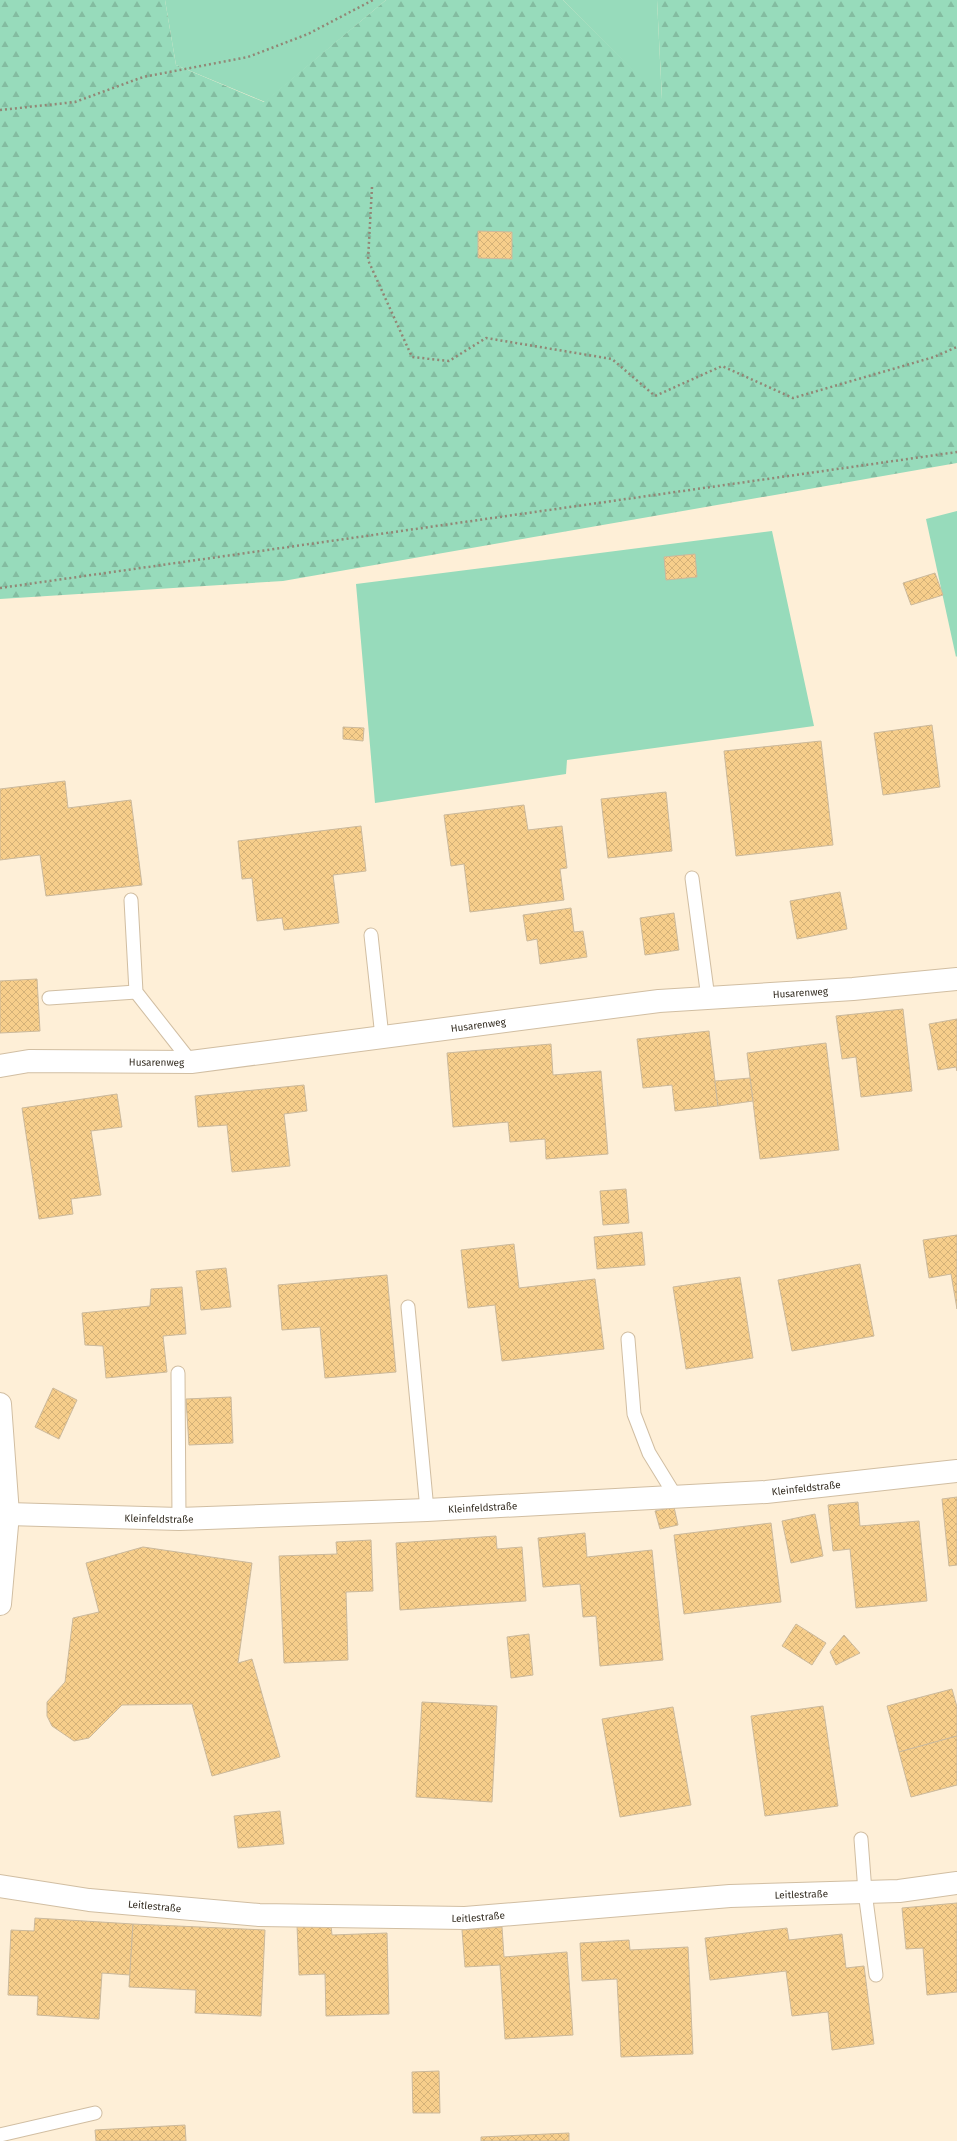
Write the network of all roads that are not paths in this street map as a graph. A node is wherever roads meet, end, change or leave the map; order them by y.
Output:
1 (692, 878) dead end
2 (131, 900) dead end
3 (371, 935) dead end
4 (957, 979) edge
5 (136, 992) junction
6 (49, 998) dead end
7 (708, 998) junction
8 (382, 1037) junction
9 (191, 1062) junction
10 (0, 1066) edge
11 (408, 1307) dead end
12 (628, 1339) dead end
13 (178, 1373) dead end
14 (0, 1404) edge
15 (957, 1471) edge
16 (676, 1497) junction
17 (427, 1510) junction
18 (8, 1514) junction
19 (179, 1519) junction
20 (0, 1604) edge
21 (861, 1839) dead end
22 (957, 1883) edge
23 (0, 1886) edge
24 (865, 1892) junction
25 (876, 1975) dead end
26 (96, 2113) dead end
27 (0, 2135) edge

1 - 7 lane
2 - 5 lane
3 - 8 lane
4 - 7 street, Husarenweg
5 - 6 lane
5 - 9 lane
7 - 8 street, Husarenweg
8 - 9 street, Husarenweg
9 - 10 street, Husarenweg
11 - 17 lane
12 - 16 lane
13 - 19 lane
14 - 18 street
15 - 16 street, Kleinfeldstraße
16 - 17 street, Kleinfeldstraße
17 - 19 street, Kleinfeldstraße
18 - 19 street, Kleinfeldstraße
18 - 20 street
21 - 24 lane
22 - 24 street, Leitlestraße
23 - 24 street, Leitlestraße
24 - 25 lane
26 - 27 lane

